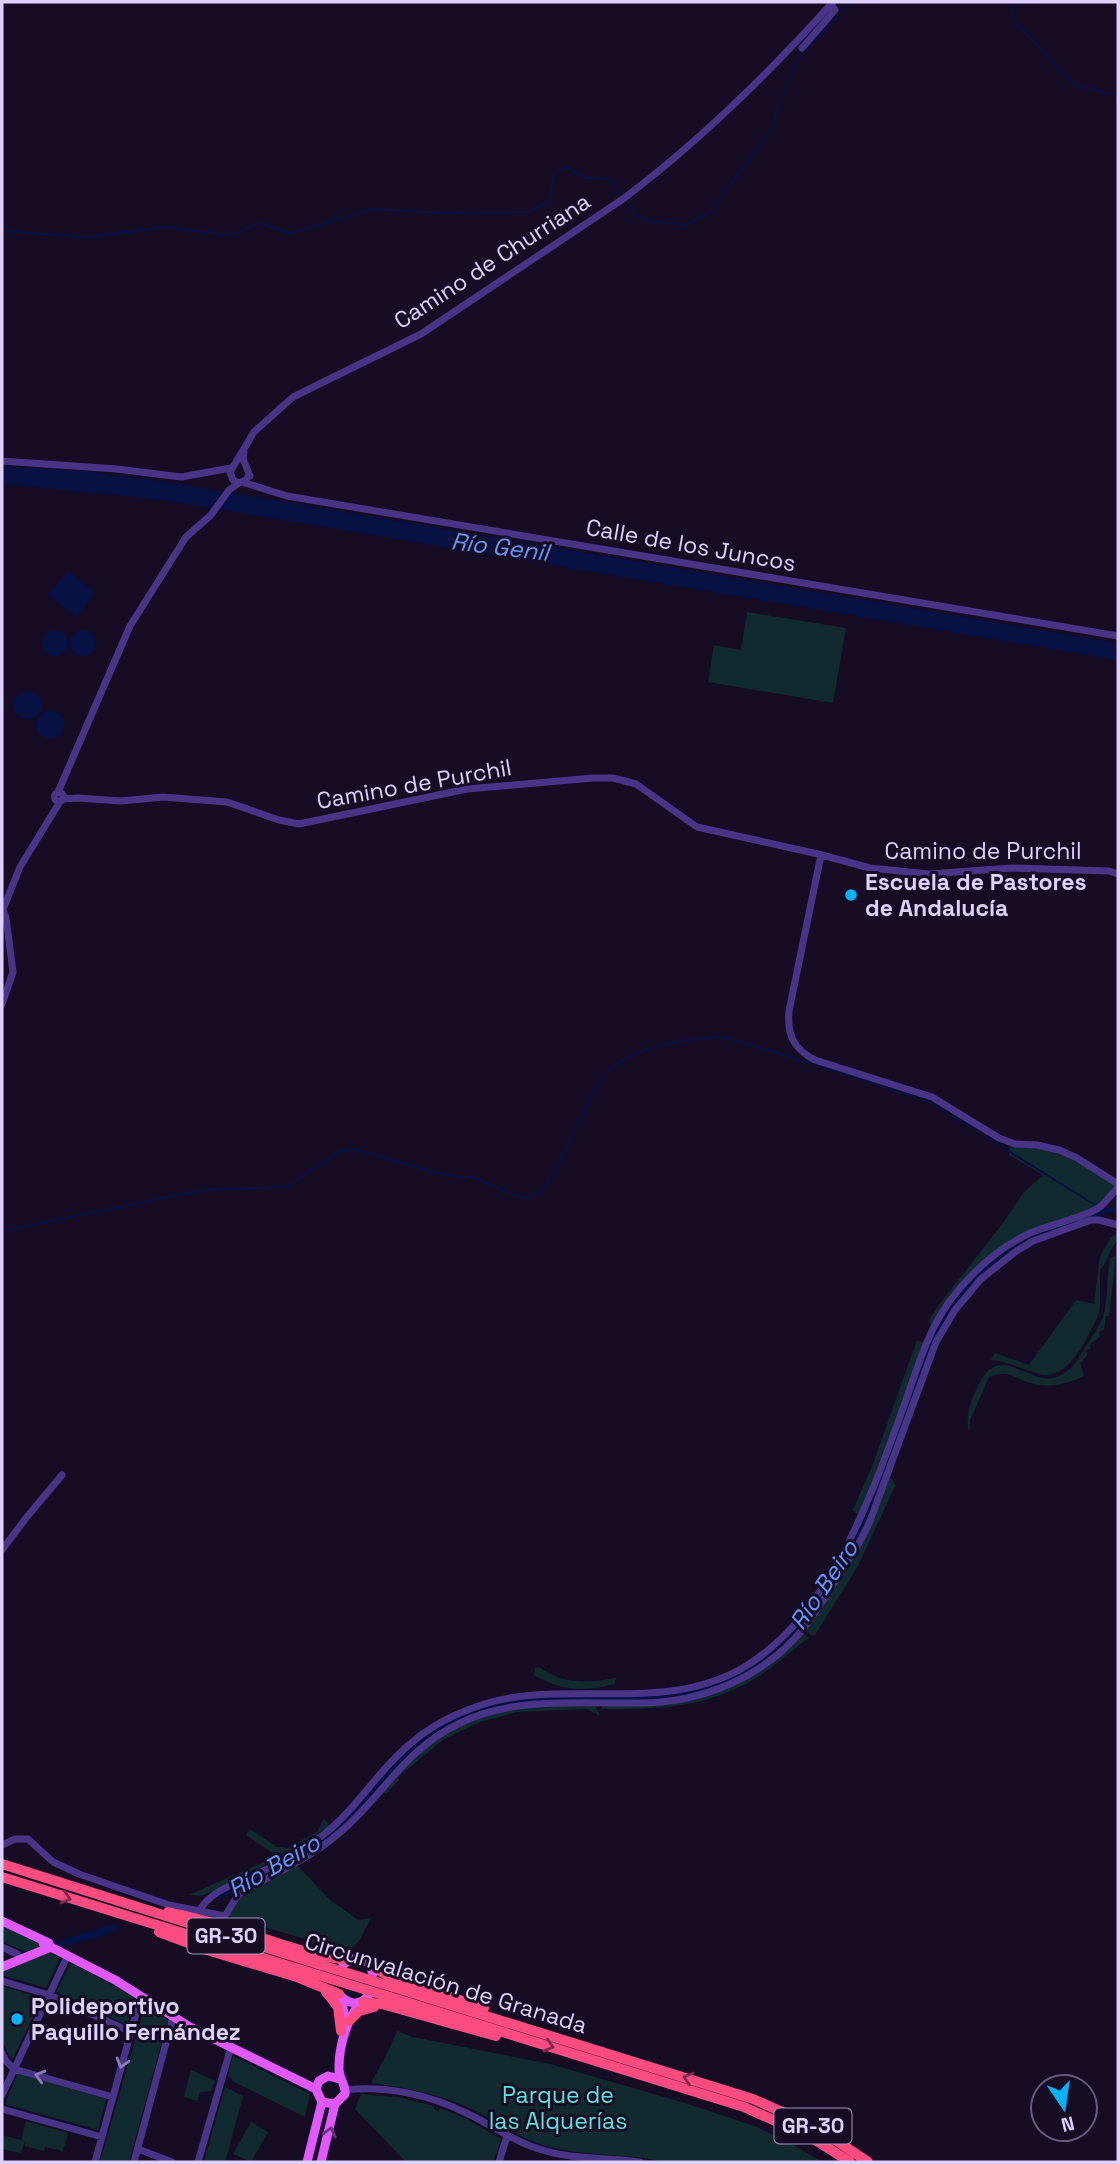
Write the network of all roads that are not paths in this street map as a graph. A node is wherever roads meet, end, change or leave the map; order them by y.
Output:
1 (832, 3) edge
2 (802, 48) dead end
3 (244, 447) junction
4 (2, 461) edge
5 (245, 465) junction
6 (231, 471) junction
7 (249, 475) junction
8 (240, 482) junction
9 (259, 488) junction
10 (229, 490) junction
11 (1118, 636) edge
12 (60, 796) junction
13 (821, 855) junction
14 (1118, 874) edge
15 (2, 911) edge
16 (2, 1004) edge
17 (1118, 1186) edge
18 (1118, 1226) edge
19 (62, 1475) dead end
20 (2, 1550) edge
21 (2, 1845) edge
22 (2, 1864) edge
23 (2, 1877) edge
24 (130, 1906) junction
25 (200, 1909) junction
26 (134, 1919) junction
27 (2, 1921) edge
28 (44, 1945) junction
29 (2, 1947) edge
30 (68, 1955) junction
31 (20, 1960) junction
32 (346, 1962) joint
33 (2, 1967) edge
34 (320, 1970) junction
35 (372, 1970) joint
36 (115, 1980) junction
37 (305, 1980) junction
38 (2, 1981) edge
39 (392, 1992) junction
40 (339, 1993) junction
41 (49, 1994) junction
42 (142, 1998) junction
43 (364, 2000) junction
44 (160, 2002) junction
45 (399, 2009) junction
46 (175, 2020) junction
47 (349, 2021) junction
48 (508, 2022) junction
49 (199, 2030) junction
50 (341, 2031) junction
51 (131, 2032) junction
52 (527, 2040) junction
53 (232, 2047) junction
54 (2, 2053) edge
55 (14, 2069) junction
56 (328, 2076) junction
57 (340, 2079) junction
58 (316, 2090) junction
59 (346, 2090) junction
60 (2, 2095) edge
61 (113, 2097) junction
62 (322, 2102) junction
63 (335, 2104) junction
64 (2, 2109) edge
65 (508, 2136) junction
66 (102, 2137) junction
67 (138, 2149) junction
68 (94, 2162) edge
69 (134, 2162) edge
70 (173, 2162) edge
71 (198, 2162) edge
72 (307, 2162) edge
73 (321, 2162) edge
74 (499, 2162) edge
75 (640, 2162) edge
76 (850, 2162) edge
77 (869, 2162) edge

1 - 2 street
1 - 3 street, Camino de Churriana
3 - 5 street
3 - 6 street, Camino de Churriana
4 - 6 street
5 - 6 street
5 - 7 street
6 - 8 street, Calle de los Juncos
6 - 10 street, Camino de Churriana
7 - 8 street, Camino de Churriana
7 - 9 street
8 - 9 street, Calle de los Juncos
8 - 10 street, Camino de Churriana
9 - 11 street, Calle de los Juncos
10 - 12 street, Camino de Churriana
12 - 13 street, Camino de Purchil
12 - 15 street
13 - 14 street, Camino de Purchil
13 - 17 street
15 - 16 street
17 - 25 street
18 - 25 street
19 - 20 street
21 - 25 street
22 - 24 highway, Circunvalación de Granada / GR-30
23 -> 26 highway, Circunvalación de Granada / GR-30
24 - 32 highway
24 - 34 highway, Circunvalación de Granada / GR-30
26 - 34 highway, Circunvalación de Granada / GR-30
26 - 37 highway
27 - 28 main road
28 - 30 main road
28 - 31 main road
29 - 31 street
30 - 36 main road
30 - 41 street
31 - 33 main road
32 - 35 main road
34 - 39 highway, Circunvalación de Granada / GR-30, bridge
35 - 48 highway
36 - 42 main road
36 - 44 main road
37 - 40 highway
37 - 50 highway
38 - 41 street
39 - 48 highway, Circunvalación de Granada / GR-30
39 - 52 highway, Circunvalación de Granada / GR-30
40 - 43 main road
40 - 50 main road
41 - 51 street
41 - 55 street
42 - 44 main road
42 - 46 main road
42 - 51 street
43 - 45 highway
43 - 47 main road
44 - 46 main road
44 - 49 main road
45 - 47 highway
45 - 52 highway
46 - 49 main road
46 - 67 street
47 - 57 main road
77 -> 48 highway, Circunvalación de Granada / GR-30
49 - 53 main road
50 - 56 main road
51 -> 61 street
52 -> 76 highway, Circunvalación de Granada / GR-30
53 - 58 main road
53 - 71 street
54 - 55 street
55 - 60 street
61 -> 55 street
56 - 57 main road
56 - 58 main road
57 - 59 main road
58 - 62 main road
59 - 63 main road
59 - 65 street
61 - 66 street
62 - 63 main road
62 - 72 main road
73 -> 63 main road
64 - 66 street
65 - 74 street
65 - 75 street
66 - 68 street
67 - 69 street
67 - 70 street

